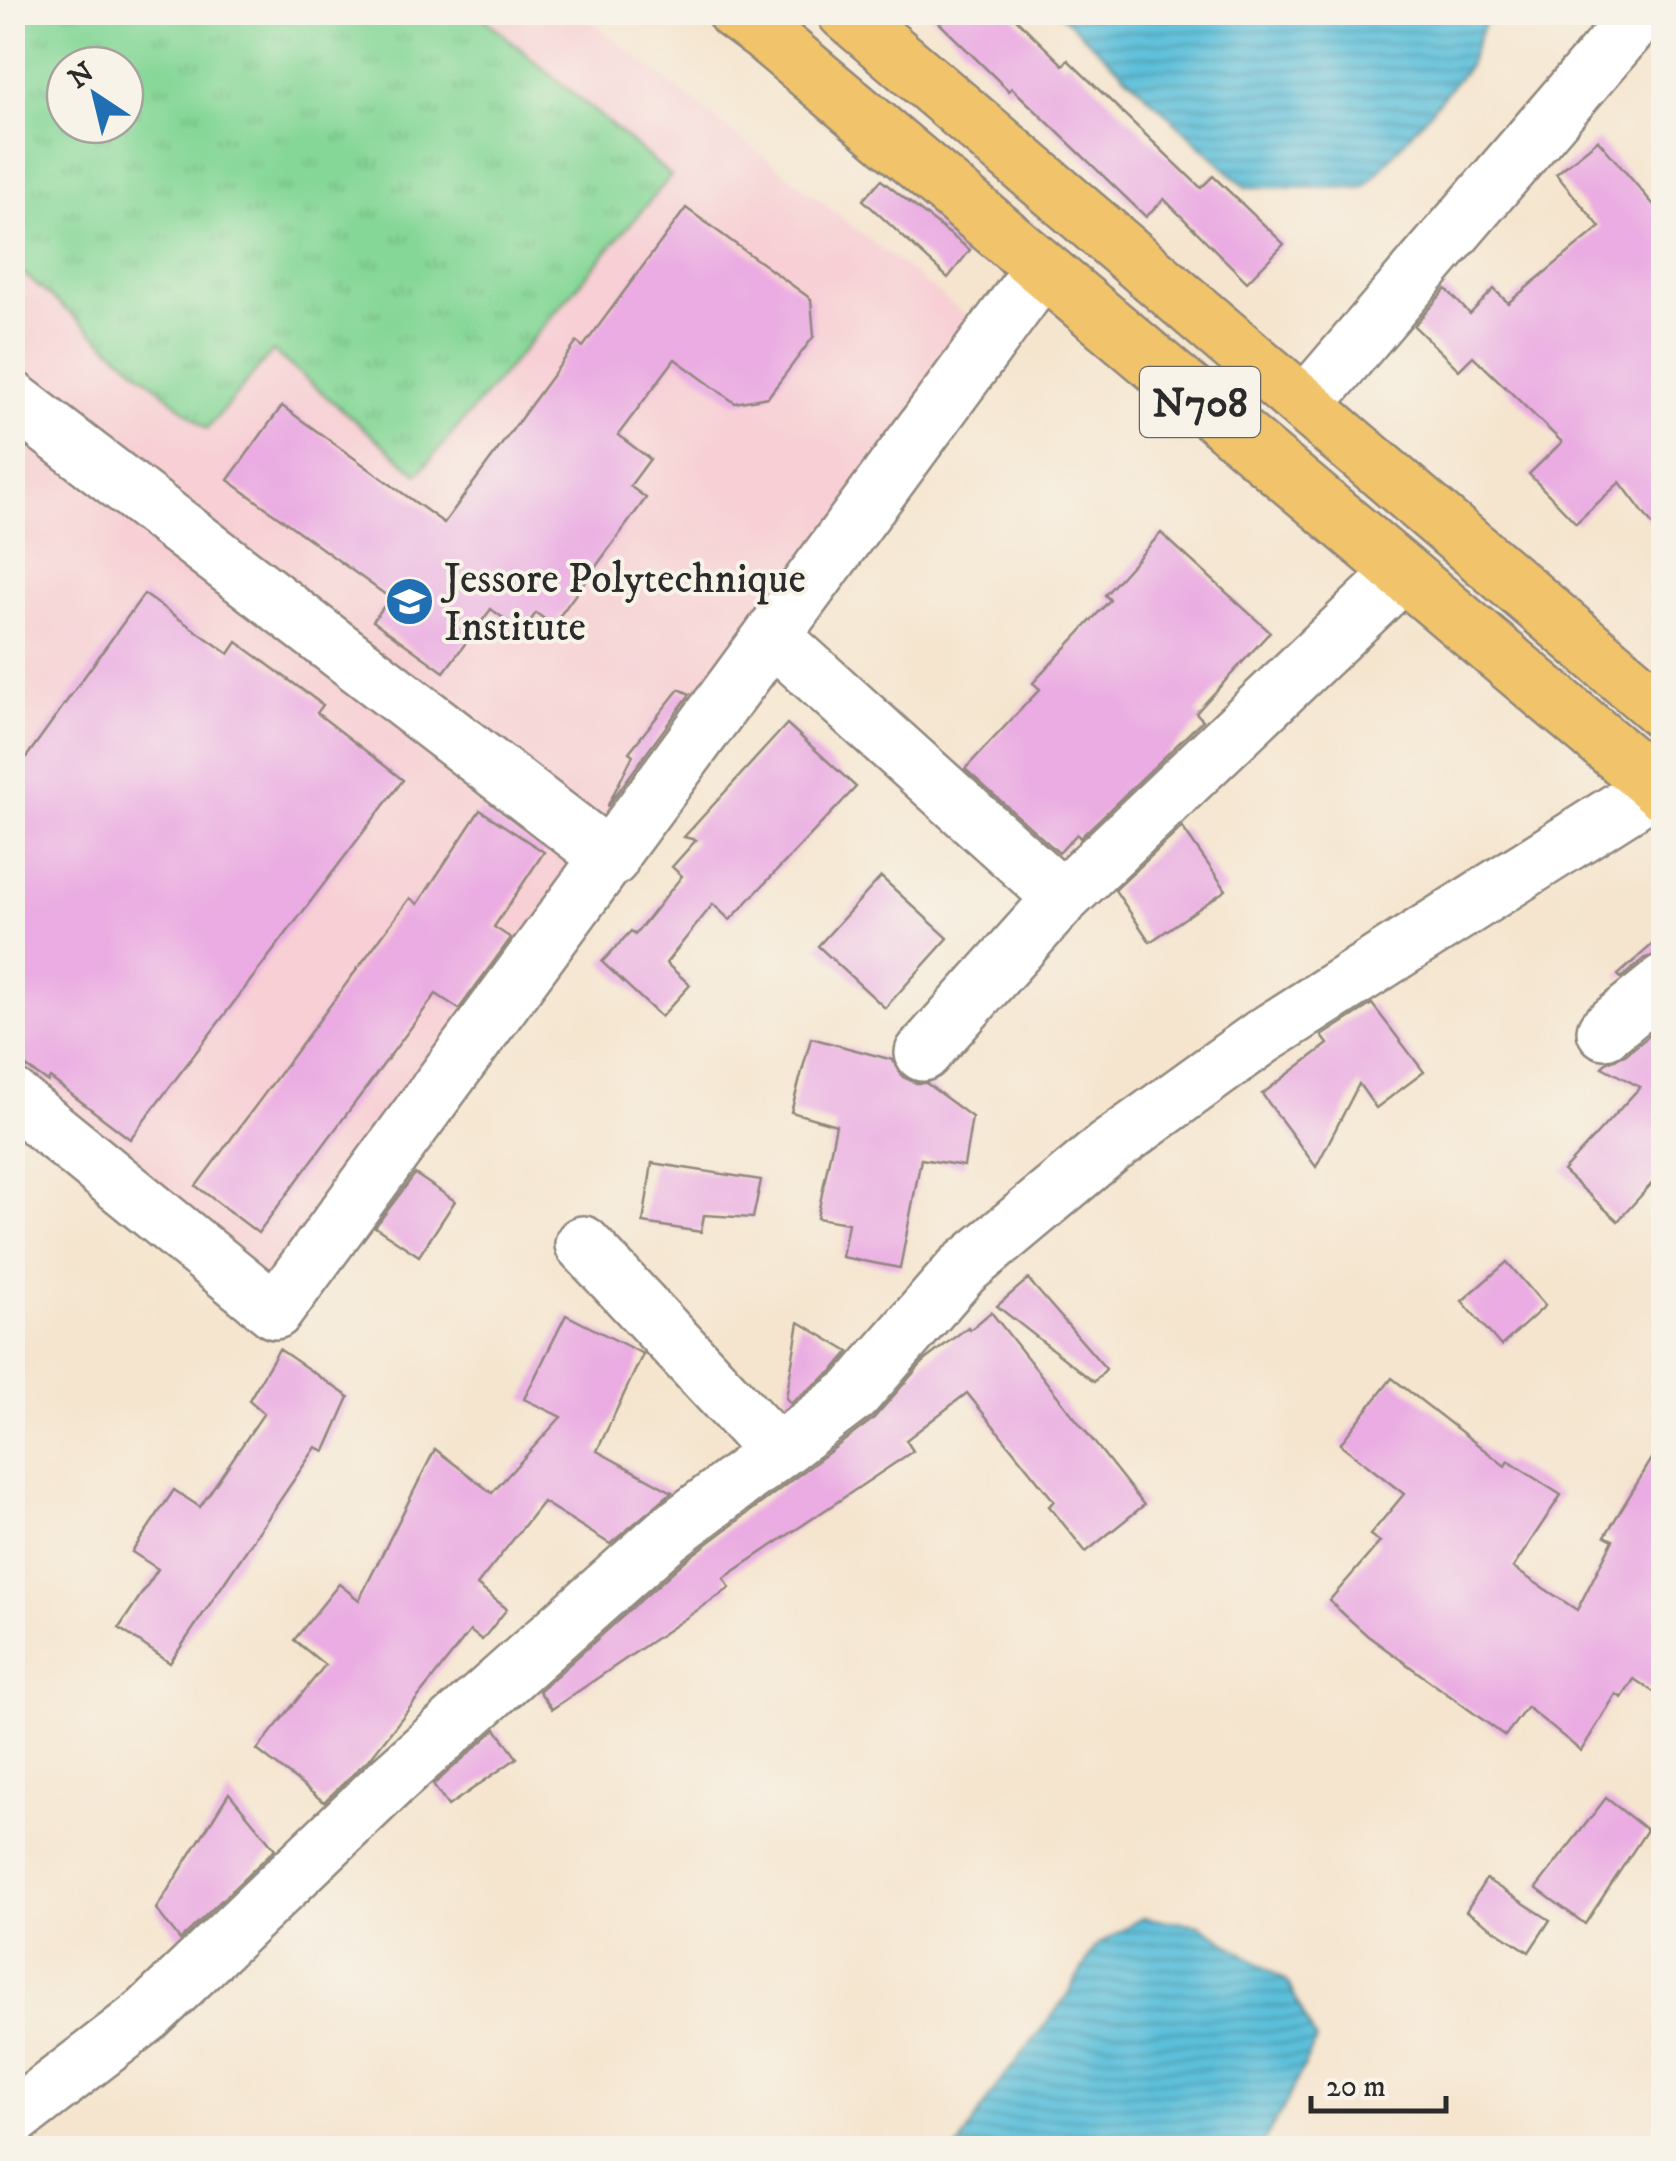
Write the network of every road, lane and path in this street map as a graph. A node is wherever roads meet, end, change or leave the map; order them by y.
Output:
1 (734, 12) edge
2 (845, 12) edge
3 (1642, 12) edge
4 (1042, 269) junction
5 (1306, 406) junction
6 (22, 426) edge
7 (1402, 574) junction
8 (773, 637) junction
9 (1664, 712) edge
10 (1659, 790) edge
11 (610, 859) junction
12 (1062, 898) junction
13 (1664, 984) edge
14 (1604, 1030) dead end
15 (923, 1053) dead end
16 (12, 1097) edge
17 (583, 1244) dead end
18 (776, 1452) junction
19 (12, 2119) edge

1 - 4 highway, N708
2 - 5 highway, N708
3 - 5 street
4 - 7 highway, N708
4 - 8 street
5 - 9 highway, N708
6 - 11 street
7 - 10 highway, N708
7 - 12 street
8 - 11 street
8 - 12 street
10 - 18 street
11 - 16 street
12 - 15 street
13 - 14 street
17 - 18 street
18 - 19 street

